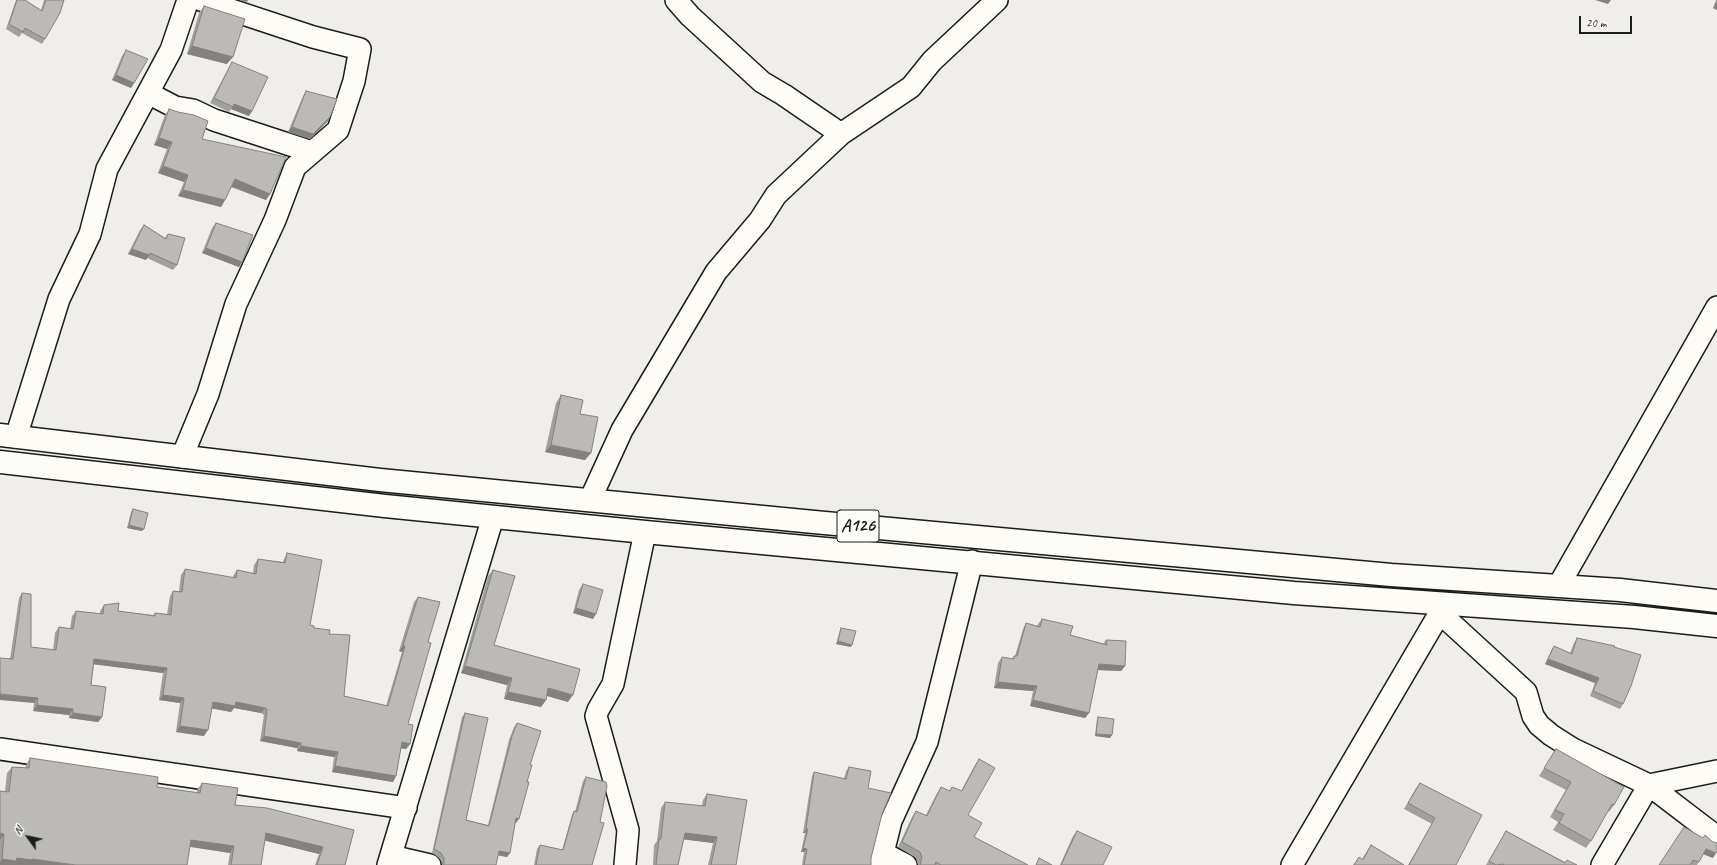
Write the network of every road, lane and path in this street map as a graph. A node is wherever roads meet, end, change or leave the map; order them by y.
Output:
1 (188, 0) edge
2 (201, 0) edge
3 (676, 0) edge
4 (997, 0) edge
5 (148, 93) junction
6 (841, 134) junction
7 (312, 152) junction
8 (1717, 308) edge
9 (8, 436) edge
10 (182, 457) junction
11 (0, 462) edge
12 (590, 500) junction
13 (494, 517) junction
14 (645, 532) junction
15 (972, 562) junction
16 (1559, 585) junction
17 (1717, 601) edge
18 (1443, 609) junction
19 (1717, 626) edge
20 (0, 749) edge
21 (1717, 772) edge
22 (1649, 786) junction
23 (406, 808) junction
24 (1717, 837) edge
25 (882, 859) edge
26 (390, 860) edge
27 (430, 865) edge
28 (625, 865) edge
29 (906, 865) edge
30 (1292, 865) edge
31 (1602, 865) edge

1 - 5 street
2 - 7 street
3 - 6 street
4 - 6 street
5 - 7 street
5 - 9 street
6 - 12 street
7 - 10 street
8 - 16 street
9 - 10 highway, A126
10 - 12 highway, A126
11 - 13 highway, A126
12 - 16 highway, A126
13 - 14 highway, A126
13 - 23 street
14 - 15 highway, A126
14 - 28 street
15 - 18 highway, A126
15 - 25 street
16 - 17 highway, A126
18 - 19 highway, A126
18 - 22 street
18 - 30 street
20 - 23 street
21 - 22 street
22 - 24 street
22 - 31 street
23 - 26 street
25 - 29 street
26 - 27 street

